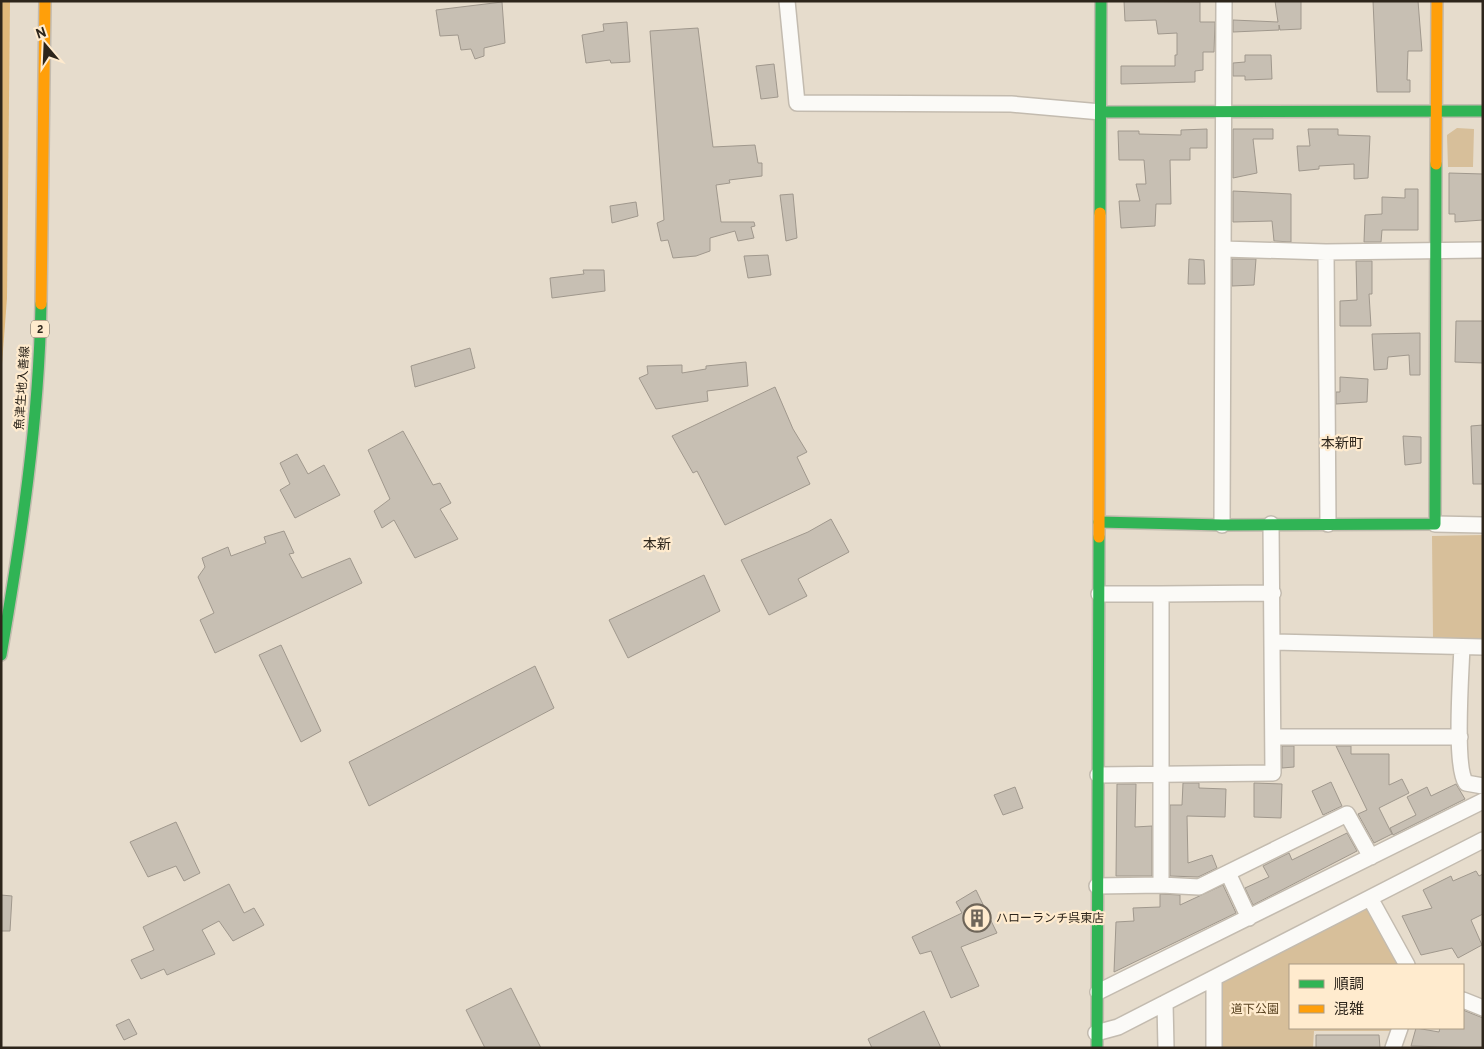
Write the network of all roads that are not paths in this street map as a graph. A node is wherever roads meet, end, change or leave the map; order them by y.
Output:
1 (45, 1) edge
2 (787, 1) edge
3 (1101, 1) edge
4 (1224, 1) edge
5 (1437, 1) edge
6 (1437, 111) junction
7 (1101, 112) junction
8 (1223, 112) junction
9 (1483, 112) edge
10 (1224, 249) junction
11 (1483, 250) edge
12 (1436, 251) junction
13 (1326, 252) junction
14 (1099, 522) junction
15 (1271, 524) junction
16 (1328, 524) junction
17 (1435, 524) junction
18 (1222, 525) junction
19 (1483, 525) edge
20 (1273, 593) junction
21 (1099, 594) junction
22 (1161, 594) junction
23 (1274, 642) junction
24 (1462, 647) junction
25 (1483, 647) edge
26 (1, 655) edge
27 (1273, 737) junction
28 (1460, 737) junction
29 (1098, 775) junction
30 (1162, 775) junction
31 (1483, 786) edge
32 (1483, 801) edge
33 (1483, 840) edge
34 (1371, 858) junction
35 (1228, 873) junction
36 (1161, 885) junction
37 (1097, 886) junction
38 (1370, 898) junction
39 (1249, 918) junction
40 (1406, 964) edge
41 (1214, 978) junction
42 (1098, 992) junction
43 (1464, 1000) edge
44 (1165, 1004) junction
45 (1483, 1008) edge
46 (1400, 1029) edge
47 (1096, 1040) edge
48 (1166, 1048) edge
49 (1214, 1048) edge
50 (1393, 1048) edge

1 - 26 street, 魚津生地入善線 / 2
2 - 7 street
3 - 7 street
4 - 8 street
5 - 6 street
6 - 8 street
6 - 9 street
6 - 12 street
7 - 8 street
7 - 14 street
8 - 10 street
10 - 13 street
10 - 18 street
11 - 12 street
12 - 13 street
12 - 17 street
13 - 16 street
14 - 18 street
14 - 21 street
15 - 16 street
15 - 18 street
15 - 20 street
16 - 17 street
17 - 19 street
20 - 22 street
20 - 23 street
21 - 22 street
21 - 29 street
22 - 30 street
23 - 24 street
23 - 27 street
24 - 25 street
24 - 28 street
27 - 28 street
27 - 30 street
28 - 31 street
29 - 30 street
29 - 37 street
30 - 36 street
32 - 34 street
33 - 38 street
34 - 35 street
34 - 39 street
35 - 36 street
35 - 39 street
36 - 37 street
37 - 42 street
38 - 40 street
38 - 41 street
39 - 42 street
41 - 44 street
41 - 49 street
42 - 47 street
43 - 45 street
44 - 47 street
44 - 48 street
46 - 50 street

